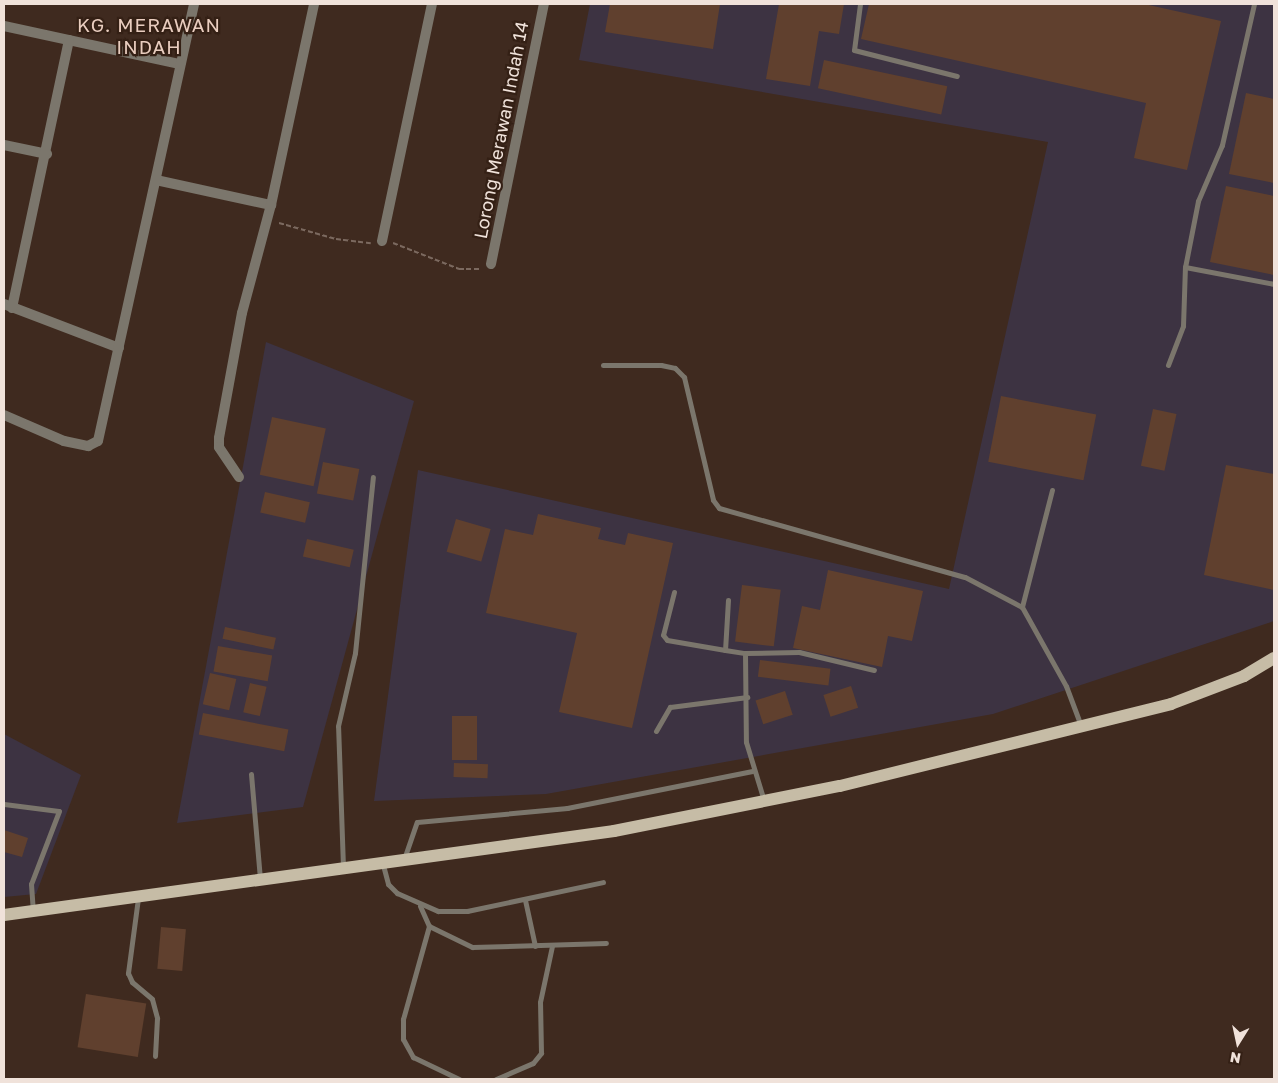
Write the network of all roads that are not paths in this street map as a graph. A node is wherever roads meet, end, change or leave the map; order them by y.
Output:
1 (194, 4) edge
2 (314, 4) edge
3 (432, 4) edge
4 (544, 4) edge
5 (860, 4) edge
6 (1254, 4) edge
7 (4, 26) edge
8 (69, 40) junction
9 (180, 64) junction
10 (958, 76) dead end
11 (4, 145) edge
12 (47, 154) junction
13 (156, 180) junction
14 (271, 205) junction
15 (382, 241) road end
16 (491, 264) road end
17 (1185, 267) junction
18 (1274, 284) edge
19 (8, 306) edge
20 (119, 348) junction
21 (603, 365) dead end
22 (1168, 365) dead end
23 (4, 415) edge
24 (239, 477) dead end
25 (373, 477) dead end
26 (1052, 490) dead end
27 (674, 592) dead end
28 (728, 600) dead end
29 (1022, 607) junction
30 (725, 650) junction
31 (744, 653) junction
32 (1274, 658) edge
33 (874, 670) dead end
34 (747, 697) junction
35 (1082, 728) junction
36 (656, 731) dead end
37 (752, 771) junction
38 (251, 774) dead end
39 (764, 801) junction
40 (4, 804) edge
41 (403, 862) junction
42 (383, 866) junction
43 (344, 870) junction
44 (260, 881) junction
45 (603, 882) dead end
46 (138, 898) junction
47 (525, 900) junction
48 (420, 906) junction
49 (33, 910) junction
50 (4, 915) edge
51 (429, 926) junction
52 (606, 943) dead end
53 (535, 946) junction
54 (552, 946) junction
55 (155, 1056) dead end
56 (459, 1079) edge
57 (496, 1079) edge

1 - 9 street
2 - 14 street
3 - 15 street
4 - 16 street, Lorong Merawan Indah 14
5 - 10 lane
6 - 17 lane
7 - 8 street
8 - 9 street
8 - 12 street
9 - 13 street
11 - 12 street
12 - 19 street
13 - 14 street
13 - 20 street
14 - 24 street
17 - 18 lane
17 - 22 lane
19 - 20 street
20 - 23 street
21 - 29 lane
25 - 43 lane
26 - 29 lane
27 - 30 lane
28 - 30 lane
29 - 35 lane
30 - 31 lane
31 - 33 lane
31 - 34 lane
32 - 35 main road
34 - 36 lane
34 - 37 lane
35 - 39 main road
37 - 39 lane
37 - 41 lane
38 - 44 lane
39 - 41 main road
40 - 49 lane
41 - 42 main road
42 - 43 main road
42 - 48 lane
43 - 44 main road
44 - 46 main road
45 - 47 lane
46 - 49 main road
46 - 55 lane
47 - 48 lane
47 - 53 lane
48 - 51 lane
49 - 50 main road
51 - 53 lane
51 - 56 lane
52 - 54 lane
53 - 54 lane
54 - 57 lane

